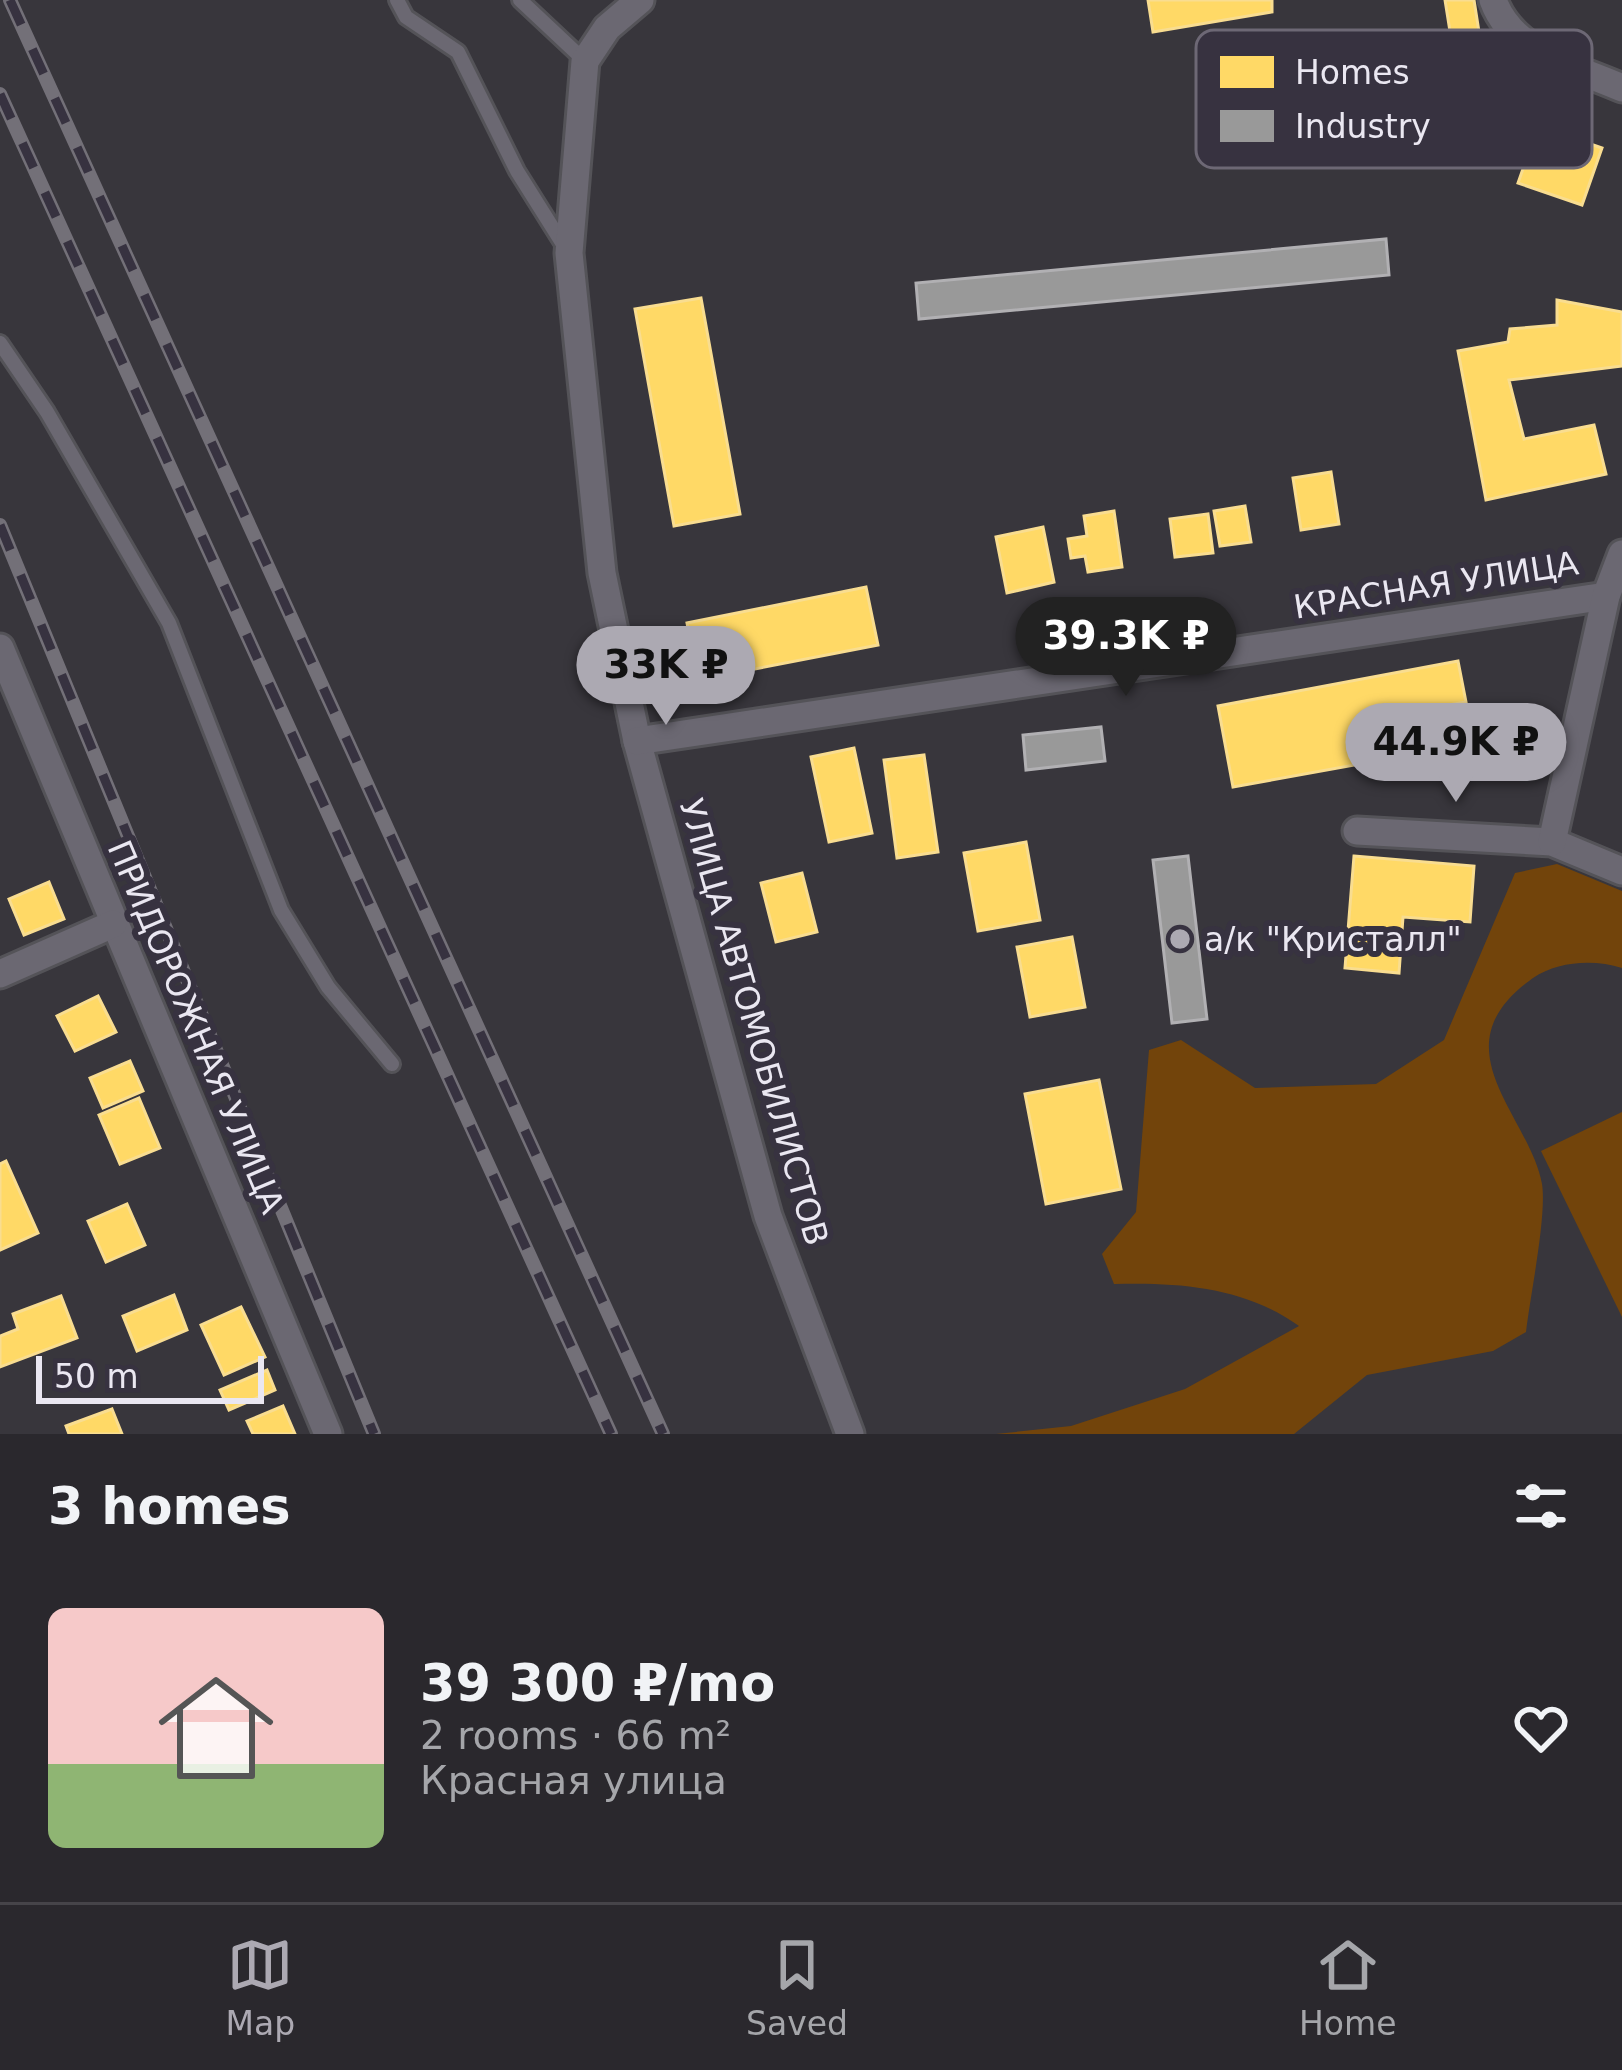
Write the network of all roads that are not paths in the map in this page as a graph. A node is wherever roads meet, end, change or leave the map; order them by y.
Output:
1 (397, 0) edge
2 (520, 0) edge
3 (640, 0) edge
4 (585, 61) junction
5 (1592, 74) edge
6 (1622, 88) edge
7 (568, 253) junction
8 (0, 344) edge
9 (1622, 554) edge
10 (1606, 596) junction
11 (0, 648) edge
12 (637, 741) junction
13 (1358, 831) dead end
14 (1552, 842) junction
15 (1622, 871) edge
16 (113, 924) junction
17 (0, 974) edge
18 (392, 1064) dead end
19 (328, 1434) edge
20 (850, 1434) edge

1 - 7 lane
2 - 4 lane
3 - 4 street
4 - 7 street, УЛИЦА АВТОМОБИЛИСТОВ
5 - 6 street
7 - 12 street, УЛИЦА АВТОМОБИЛИСТОВ
8 - 18 lane
9 - 10 street
10 - 12 street, КРАСНАЯ УЛИЦА
10 - 14 street
11 - 16 street, ПРИДОРОЖНАЯ УЛИЦА
12 - 20 street, УЛИЦА АВТОМОБИЛИСТОВ
13 - 14 street
14 - 15 street
16 - 17 street
16 - 19 street, ПРИДОРОЖНАЯ УЛИЦА

